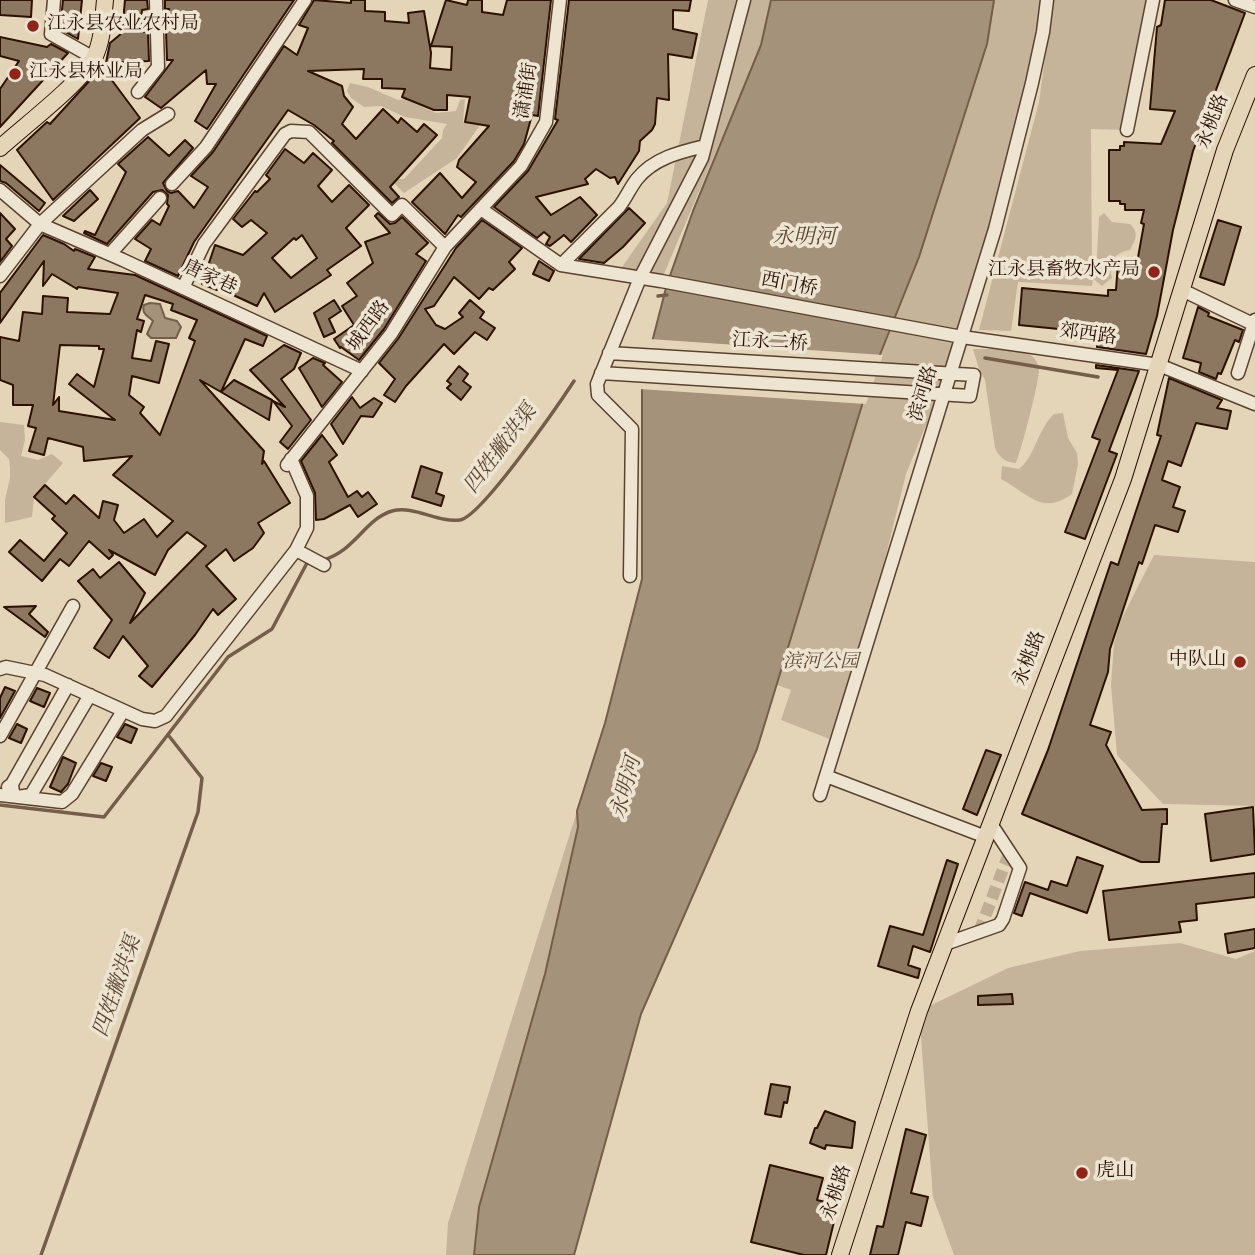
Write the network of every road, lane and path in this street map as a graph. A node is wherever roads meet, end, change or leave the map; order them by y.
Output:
1 (54, 0) edge
2 (105, 0) edge
3 (156, 0) edge
4 (305, 0) edge
5 (560, 0) edge
6 (744, 0) edge
7 (1046, 0) edge
8 (1153, 0) edge
9 (1235, 0) edge
10 (1255, 7) edge
11 (94, 58) junction
12 (1253, 84) edge
13 (138, 92) dead end
14 (1249, 107) edge
15 (168, 114) dead end
16 (1127, 130) dead end
17 (705, 146) junction
18 (0, 148) edge
19 (172, 184) dead end
20 (0, 190) edge
21 (160, 198) dead end
22 (481, 209) junction
23 (40, 224) junction
24 (445, 247) junction
25 (110, 254) junction
26 (561, 265) junction
27 (0, 276) edge
28 (640, 278) junction
29 (183, 288) junction
30 (1182, 290) junction
31 (1255, 323) edge
32 (909, 328) joint
33 (962, 337) junction
34 (609, 354) junction
35 (1159, 365) junction
36 (362, 370) junction
37 (601, 373) junction
38 (1238, 373) dead end
39 (951, 374) junction
40 (945, 394) junction
41 (1255, 404) edge
42 (302, 553) junction
43 (324, 565) dead end
44 (630, 576) dead end
45 (73, 606) dead end
46 (0, 669) edge
47 (41, 674) junction
48 (68, 685) junction
49 (90, 695) junction
50 (123, 710) junction
51 (0, 736) edge
52 (826, 776) junction
53 (15, 790) junction
54 (0, 793) edge
55 (820, 796) dead end
56 (35, 797) junction
57 (988, 830) junction
58 (944, 944) junction
59 (840, 1255) edge

1 - 11 street
2 - 11 main road
3 - 13 street
4 - 19 street
5 - 22 street, 潇浦街
6 - 17 street
7 - 33 street, 滨河路
8 - 16 street
9 - 10 street
11 - 18 main road
12 - 14 main road, 永桃路
14 - 30 main road, 永桃路
15 - 23 street
17 - 26 street
17 - 28 street
20 - 23 street, 唐家巷
21 - 25 street
22 - 24 street, 城西路
22 - 26 street
23 - 25 street, 唐家巷
23 - 27 street
24 - 29 street
24 - 36 street, 城西路
25 - 29 street, 唐家巷
26 - 28 street, 西门桥
28 - 32 street, 西门桥
28 - 34 street
29 - 36 street, 唐家巷
30 - 31 street
30 - 35 main road, 永桃路
31 - 38 street
32 - 33 street, 郊西路
33 - 35 street, 郊西路
33 - 39 street, 滨河路
34 - 37 street
34 - 39 street, 江永二桥
35 - 41 street, 郊西路
35 - 57 main road, 永桃路
36 - 42 street, 城西路
37 - 40 street, 江永二桥
37 - 44 street
39 - 40 street, 滨河路
39 - 40 street
40 - 52 street, 滨河路
42 - 43 street
42 - 50 street
45 - 47 street
46 - 47 street
47 - 48 street
47 - 51 street
48 - 49 street
48 - 53 street
49 - 50 street
49 - 56 street
50 - 56 street
52 - 55 street, 滨河路
52 - 57 street
53 - 54 street
53 - 56 street
57 - 58 main road, 永桃路
57 - 58 street
58 - 59 main road, 永桃路

